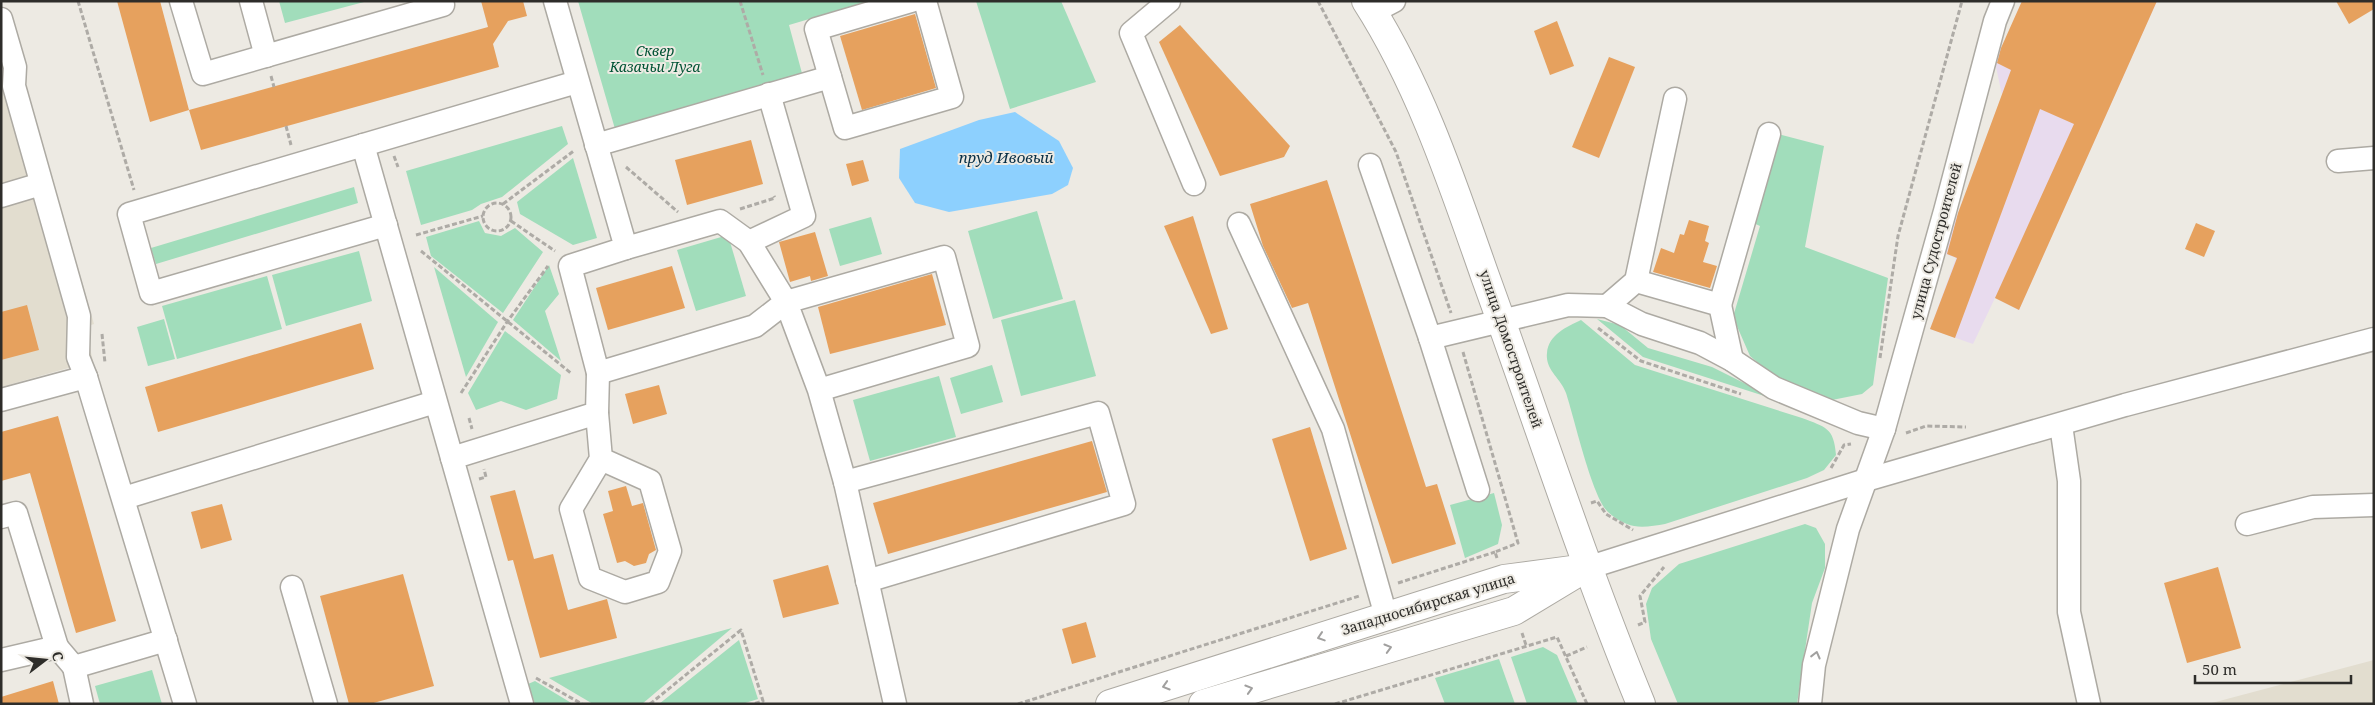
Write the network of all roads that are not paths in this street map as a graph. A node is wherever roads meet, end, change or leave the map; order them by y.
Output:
1 (182, 1) edge
2 (251, 1) edge
3 (442, 1) edge
4 (555, 1) edge
5 (912, 1) edge
6 (925, 1) edge
7 (1169, 1) edge
8 (2002, 1) edge
9 (1377, 5) edge
10 (1, 19) edge
11 (5, 46) edge
12 (266, 56) junction
13 (8, 71) edge
14 (830, 77) junction
15 (578, 82) junction
16 (769, 94) junction
17 (1675, 99) dead end
18 (1769, 134) dead end
19 (363, 145) junction
20 (585, 147) junction
21 (2374, 158) edge
22 (2338, 161) dead end
23 (1370, 165) dead end
24 (41, 184) junction
25 (1194, 184) dead end
26 (1, 196) edge
27 (1239, 224) dead end
28 (386, 225) junction
29 (750, 242) junction
30 (626, 248) junction
31 (1636, 280) junction
32 (786, 302) junction
33 (1720, 305) junction
34 (1607, 306) junction
35 (1501, 320) junction
36 (1430, 338) junction
37 (2374, 339) edge
38 (1732, 360) junction
39 (598, 373) junction
40 (86, 377) junction
41 (819, 390) junction
42 (1, 400) edge
43 (435, 402) junction
44 (597, 413) junction
45 (2061, 425) junction
46 (1884, 429) junction
47 (452, 458) junction
48 (601, 459) junction
49 (1866, 480) junction
50 (845, 482) junction
51 (1478, 490) dead end
52 (124, 498) junction
53 (2374, 505) edge
54 (1, 517) edge
55 (2247, 524) dead end
56 (1587, 568) junction
57 (867, 580) junction
58 (292, 587) dead end
59 (1386, 616) junction
60 (166, 640) junction
61 (57, 647) junction
62 (1, 660) edge
63 (74, 667) junction
64 (82, 704) edge
65 (185, 704) edge
66 (326, 704) edge
67 (522, 704) edge
68 (895, 704) edge
69 (1110, 704) edge
70 (1203, 704) edge
71 (1641, 704) edge
72 (1810, 704) edge
73 (2090, 704) edge

1 - 12 street
2 - 12 street
3 - 12 street
4 - 15 street
5 - 14 street
6 - 14 street
7 - 25 street
8 - 46 street, улица Судостроителей
9 - 35 main road, улица Домостроителей
10 - 11 street
11 - 13 street
13 - 24 street
14 - 16 street
15 - 19 street
15 - 20 street
16 - 20 street
16 - 29 street
17 - 31 street
18 - 33 street
19 - 28 street
19 - 28 street
20 - 30 street
21 - 22 street
23 - 36 street
24 - 26 street
24 - 40 street
27 - 59 street
28 - 43 street
29 - 30 street
29 - 32 street
30 - 39 street
31 - 33 street
31 - 34 street
32 - 39 street
32 - 41 street
32 - 41 street
33 - 38 street
34 - 35 street
34 - 38 street
35 - 36 street
35 - 56 main road, улица Домостроителей
36 - 51 street
37 - 45 street
38 - 46 street
39 - 44 street
40 - 42 street
40 - 52 street
41 - 50 street
43 - 47 street
43 - 52 street
44 - 47 street
44 - 48 street
45 - 49 street
45 - 73 street
46 - 49 street, улица Судостроителей
47 - 67 street
48 - 48 street
49 - 56 street
72 -> 49 street, улица Судостроителей
50 - 57 street
50 - 57 street
52 - 60 street
53 - 55 street
54 - 61 street
56 - 59 main road, Западносибирская улица
70 -> 56 main road, Западносибирская улица
56 - 71 main road, улица Домостроителей
57 - 68 street
58 - 66 street
59 -> 69 main road, Западносибирская улица
60 - 63 street
60 - 65 street
61 - 62 street
61 - 63 street
63 - 64 street

